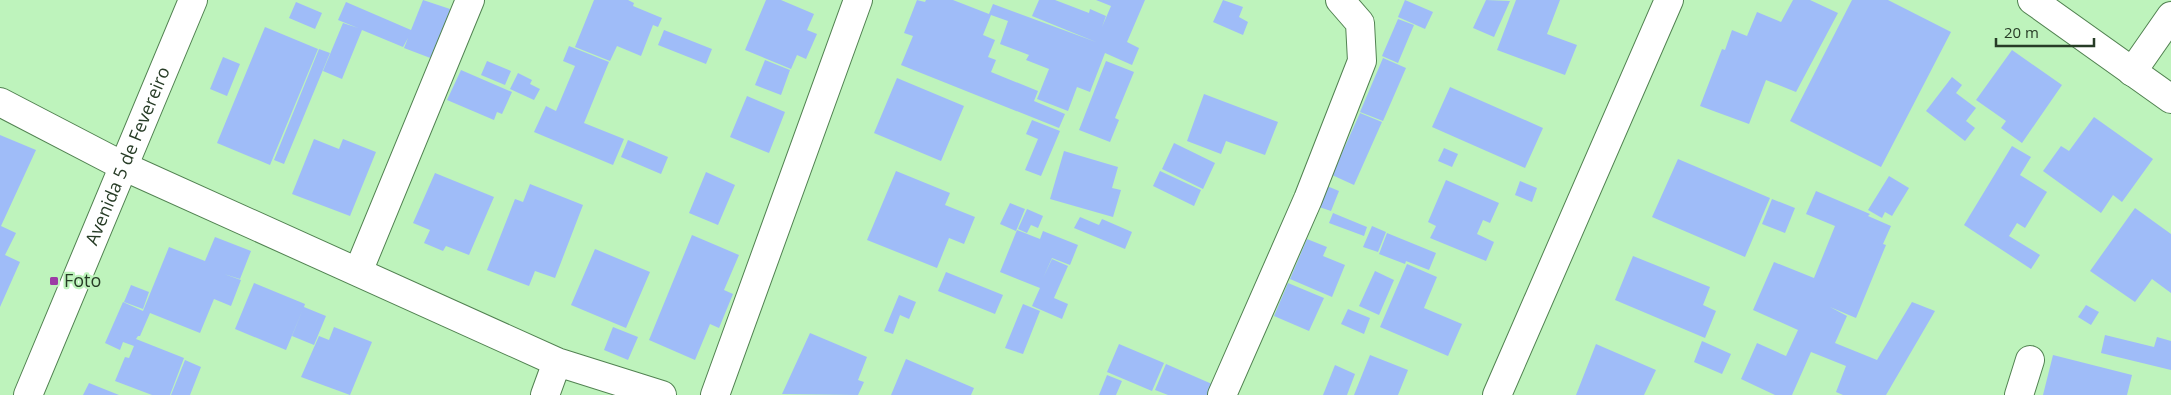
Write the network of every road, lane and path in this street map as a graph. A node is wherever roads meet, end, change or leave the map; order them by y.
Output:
1 (193, 0) edge
2 (470, 0) edge
3 (858, 0) edge
4 (1340, 0) edge
5 (1669, 0) edge
6 (2032, 0) edge
7 (2171, 16) edge
8 (2132, 72) junction
9 (2171, 99) edge
10 (0, 102) edge
11 (125, 167) junction
12 (358, 272) junction
13 (2030, 360) dead end
14 (557, 362) junction
15 (28, 395) edge
16 (545, 395) edge
17 (662, 395) edge
18 (715, 395) edge
19 (1222, 395) edge
20 (1497, 395) edge
21 (2019, 395) edge

1 - 11 street, Avenida 5 de Fevereiro
2 - 12 street
3 - 18 street
4 - 19 street
5 - 20 street
6 - 8 street
7 - 8 street
8 - 9 street
10 - 11 street
11 - 12 street
11 - 15 street, Avenida 5 de Fevereiro
12 - 14 street
13 - 21 street
14 - 16 street
14 - 17 street

